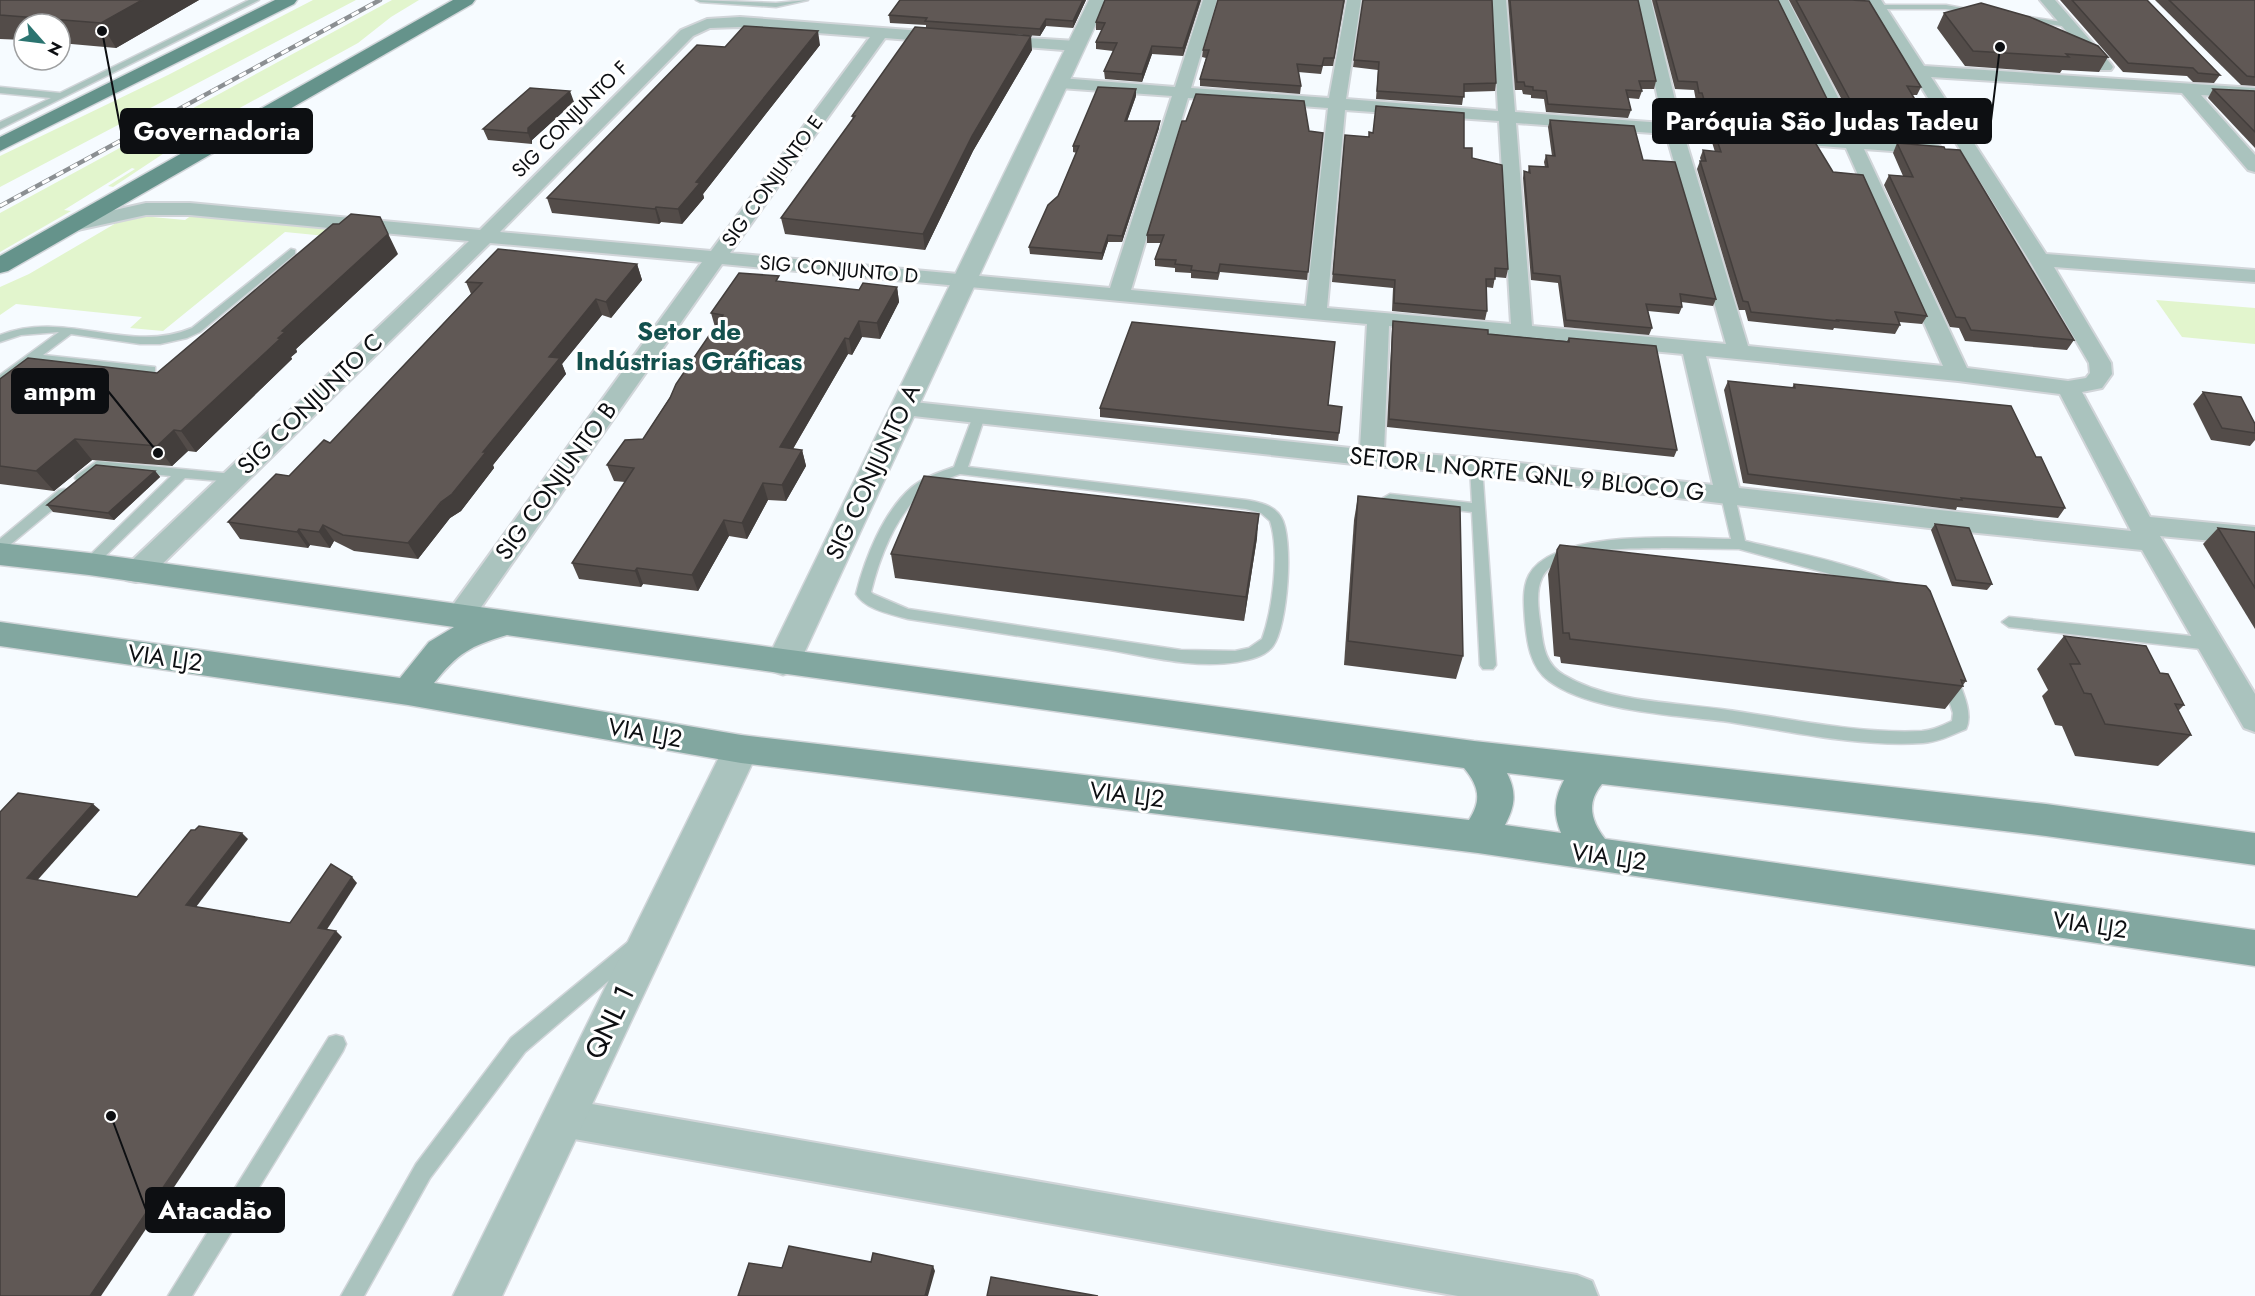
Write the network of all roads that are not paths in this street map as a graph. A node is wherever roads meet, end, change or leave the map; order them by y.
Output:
1 (255, 0) edge
2 (288, 0) edge
3 (433, 0) edge
4 (466, 0) edge
5 (700, 0) edge
6 (804, 0) edge
7 (1098, 0) edge
8 (1210, 0) edge
9 (1354, 0) edge
10 (1499, 0) edge
11 (1644, 0) edge
12 (1781, 0) edge
13 (2047, 0) edge
14 (1854, 2) edge
15 (1877, 3) edge
16 (1992, 14) edge
17 (2015, 17) edge
18 (2069, 25) junction
19 (880, 34) junction
20 (961, 39) edge
21 (984, 40) edge
22 (1076, 46) junction
23 (1920, 71) junction
24 (2219, 75) edge
25 (1060, 83) junction
26 (2121, 84) junction
27 (316, 85) junction
28 (0, 90) edge
29 (2188, 90) junction
30 (1182, 91) junction
31 (2236, 92) junction
32 (2255, 93) edge
33 (62, 96) junction
34 (1337, 102) junction
35 (1506, 117) junction
36 (0, 118) edge
37 (14, 120) junction
38 (0, 126) edge
39 (1673, 129) junction
40 (1852, 142) junction
41 (0, 145) edge
42 (1971, 151) junction
43 (2255, 166) edge
44 (138, 187) junction
45 (190, 209) junction
46 (73, 225) junction
47 (485, 236) junction
48 (291, 252) dead end
49 (716, 258) junction
50 (2039, 260) junction
51 (0, 266) edge
52 (2255, 276) edge
53 (963, 280) junction
54 (1119, 294) junction
55 (1316, 312) junction
56 (1378, 318) junction
57 (68, 331) junction
58 (1522, 333) junction
59 (0, 339) edge
60 (1693, 348) junction
61 (1739, 352) junction
62 (33, 357) junction
63 (1958, 375) junction
64 (0, 381) edge
65 (134, 383) edge
66 (2067, 388) junction
67 (904, 408) junction
68 (979, 416) junction
69 (1372, 458) junction
70 (1476, 466) junction
71 (960, 470) junction
72 (181, 474) junction
73 (233, 478) junction
74 (1728, 496) junction
75 (1390, 498) edge
76 (1480, 508) junction
77 (2146, 533) junction
78 (2255, 536) edge
79 (1739, 544) junction
80 (0, 546) edge
81 (0, 554) edge
82 (89, 564) junction
83 (136, 573) junction
84 (460, 616) junction
85 (2009, 622) dead end
86 (506, 623) junction
87 (0, 634) edge
88 (2211, 644) junction
89 (783, 662) junction
90 (1488, 665) dead end
91 (408, 692) junction
92 (2255, 720) edge
93 (741, 749) junction
94 (1473, 755) junction
95 (1593, 769) junction
96 (1478, 837) junction
97 (2255, 849) edge
98 (1595, 855) junction
99 (652, 932) junction
100 (2255, 948) edge
101 (336, 1044) dead end
102 (563, 1118) junction
103 (179, 1296) edge
104 (352, 1296) edge
105 (477, 1296) edge
106 (1577, 1296) edge

1 - 33 lane
2 - 41 main road
3 - 27 main road
4 - 27 main road
5 - 6 lane
7 - 22 street, SIG CONJUNTO A
8 - 30 street
9 - 34 street
10 - 35 street
11 - 39 street
12 - 40 street
13 - 18 street
14 - 15 street
15 - 16 lane
15 - 23 street
17 - 18 lane
18 - 26 street
19 - 20 street
19 - 47 street, SIG CONJUNTO F
19 - 49 street, SIG CONJUNTO E
21 - 22 street
22 - 25 street, SIG CONJUNTO A
23 - 26 street
23 - 42 street
24 - 31 street
25 - 30 street
25 - 53 street, SIG CONJUNTO A
26 - 29 street
27 - 44 main road
28 - 33 lane
29 - 31 street
29 - 43 street
30 - 34 street
30 - 54 street
31 - 32 street
33 - 37 lane
34 - 35 street
34 - 55 street
35 - 39 street
35 - 58 street
36 - 37 lane
37 - 38 lane
39 - 40 street
39 - 61 street
40 - 42 street
40 - 63 street
42 - 50 street
44 - 45 street
44 - 46 main road
45 - 46 street
45 - 47 street, SIG CONJUNTO E
46 - 51 main road
47 - 49 street, SIG CONJUNTO E
47 - 73 street, SIG CONJUNTO C
48 - 57 lane
49 - 53 street, SIG CONJUNTO D
49 - 84 street, SIG CONJUNTO B
50 - 52 street
50 - 66 street
53 - 54 street
53 - 67 street, SIG CONJUNTO A
54 - 55 street
55 - 56 street
56 - 58 street
56 - 69 street
57 - 59 lane
57 - 62 lane
58 - 60 street
60 - 61 street
60 - 74 street
61 - 63 street
62 - 64 lane
62 - 65 lane
63 - 66 street
66 - 77 street
67 - 68 street, SETOR L NORTE QNL 9 BLOCO G
67 - 89 street, SIG CONJUNTO A
68 - 69 street, SETOR L NORTE QNL 9 BLOCO G
68 - 71 lane
69 - 70 street, SETOR L NORTE QNL 9 BLOCO G
70 - 74 street, SETOR L NORTE QNL 9 BLOCO G
70 - 76 lane
71 - 71 lane
72 - 73 lane
72 - 80 lane
72 - 82 lane
73 - 83 street, SIG CONJUNTO C
74 - 77 street, SETOR L NORTE QNL 9 BLOCO G
74 - 79 lane
75 - 76 lane
76 - 90 lane
77 - 78 street, SETOR L NORTE QNL 9 BLOCO G
77 - 88 street
79 - 79 lane
81 - 82 main road
82 - 83 main road
83 - 84 main road
84 - 86 main road
85 - 88 lane
86 - 89 main road
86 - 91 main road
87 - 91 main road, VIA LJ2
88 - 92 street
89 - 94 main road
91 - 93 main road, VIA LJ2
93 - 96 main road, VIA LJ2
93 - 99 street, QNL 1
94 - 95 main road
94 - 96 main road
95 - 97 main road
95 - 98 main road
96 - 98 main road, VIA LJ2
98 - 100 main road, VIA LJ2
99 - 102 street, QNL 1
99 - 104 lane
101 - 103 lane
102 - 105 street, QNL 1
102 - 106 street

